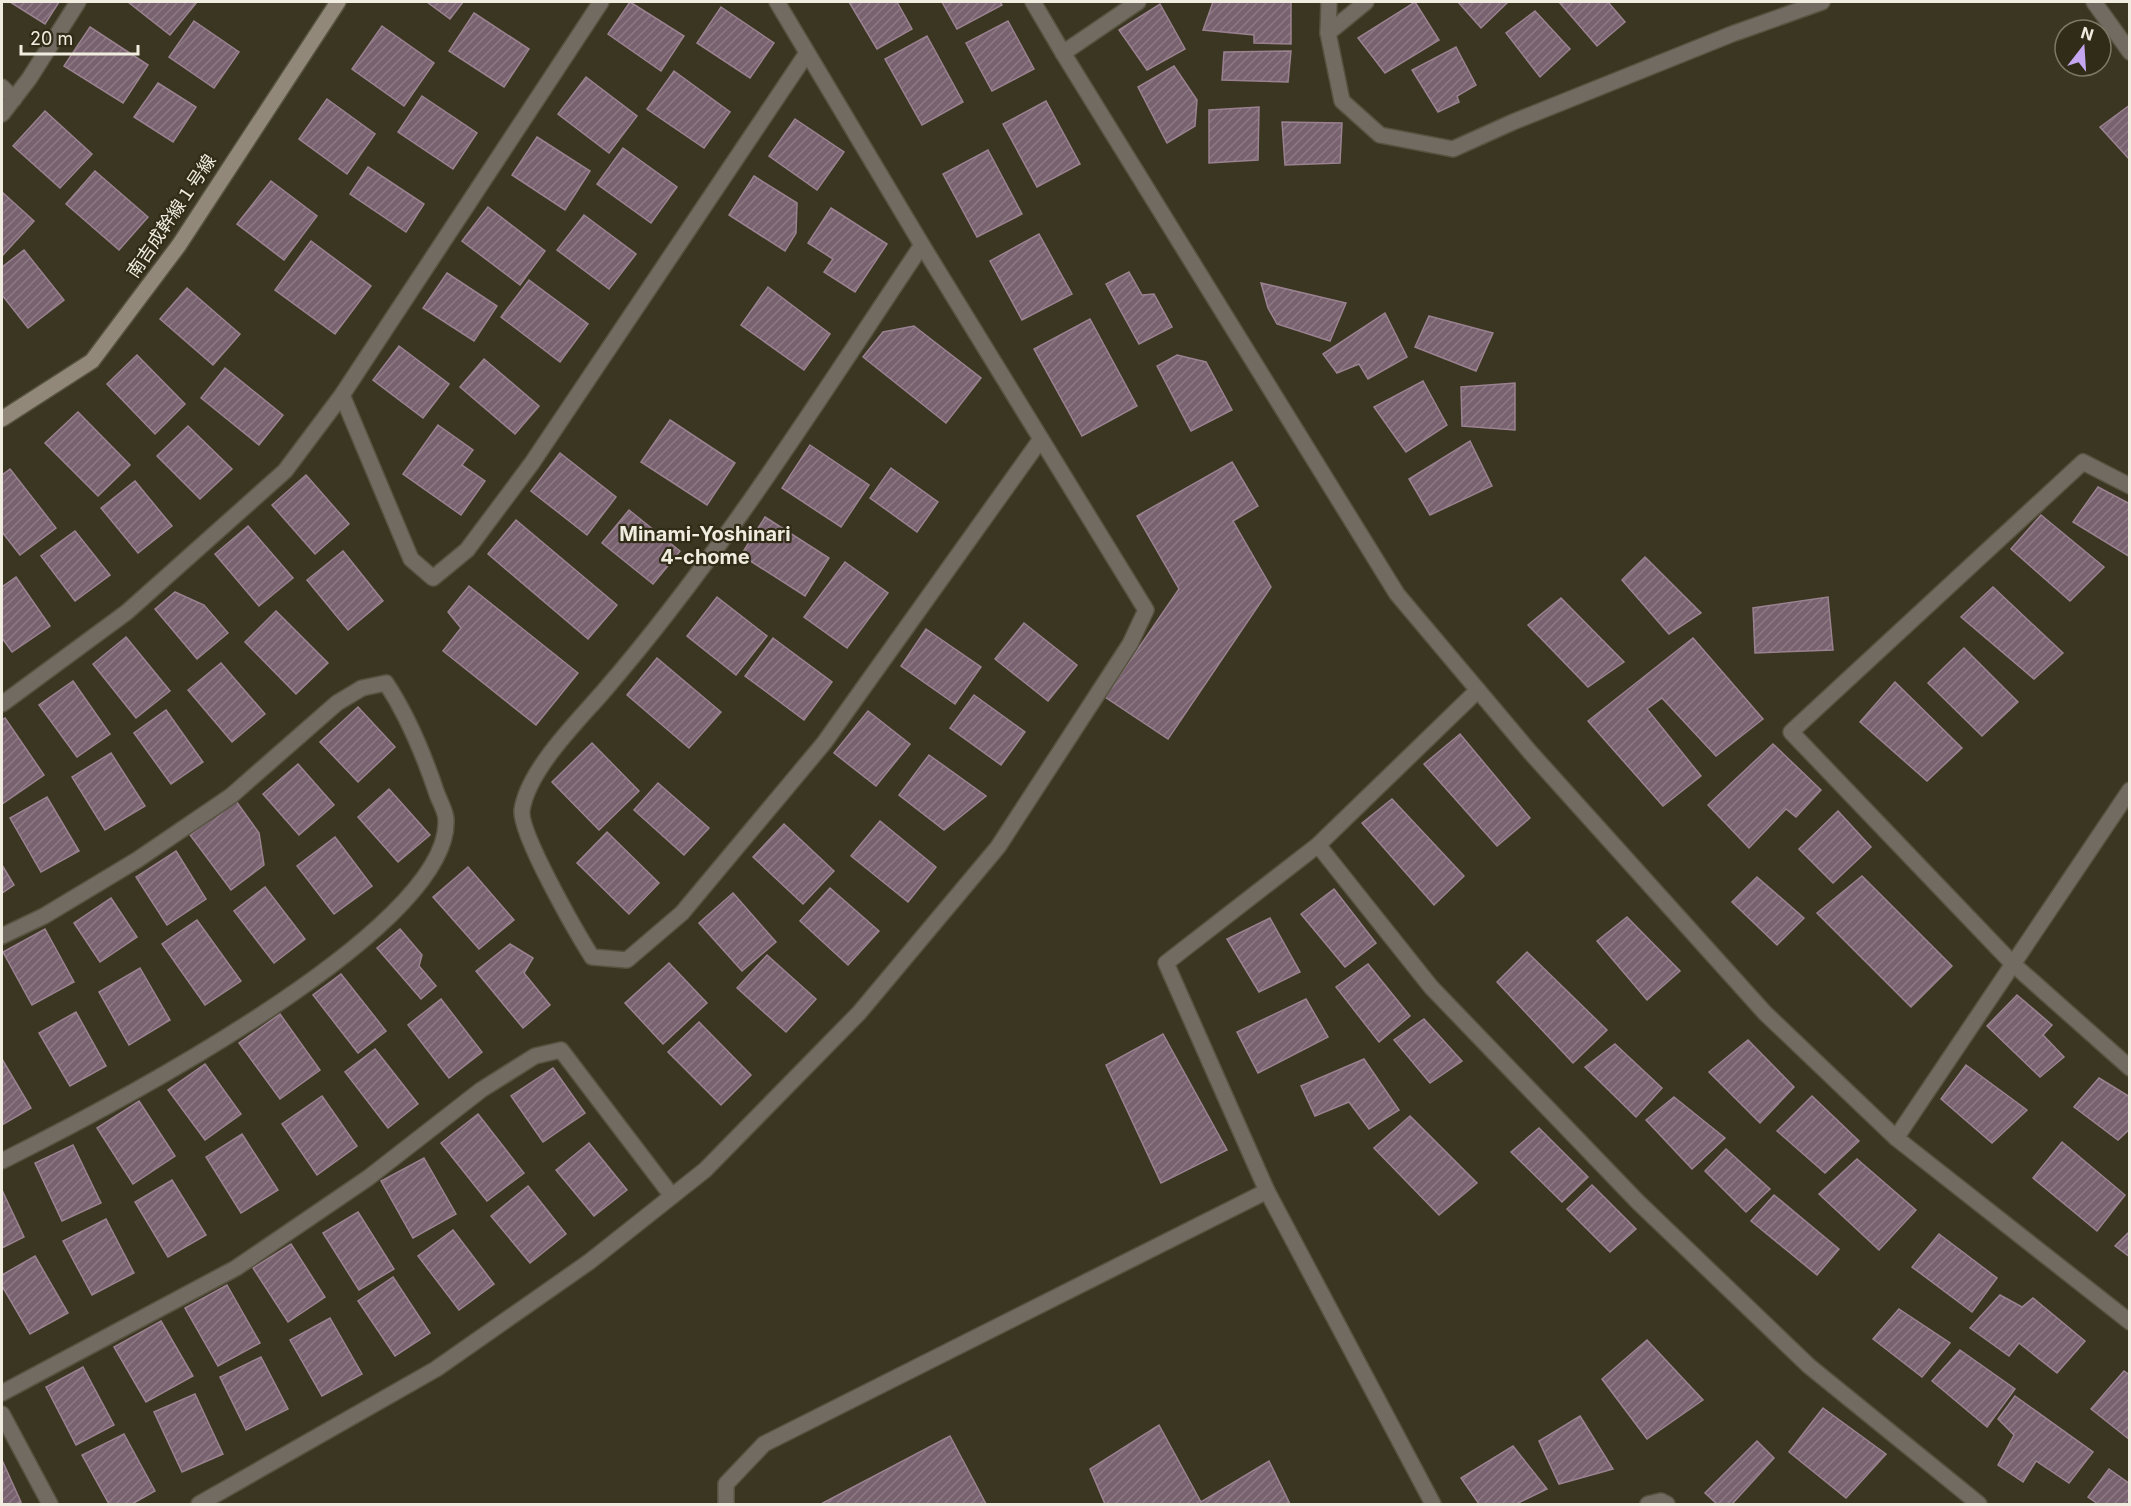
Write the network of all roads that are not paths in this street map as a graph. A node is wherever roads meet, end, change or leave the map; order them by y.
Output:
1 (78, 2) edge
2 (338, 2) edge
3 (601, 2) edge
4 (777, 2) edge
5 (1034, 2) edge
6 (1138, 2) edge
7 (1329, 2) edge
8 (1366, 2) edge
9 (1821, 2) edge
10 (2094, 2) edge
11 (1328, 33) junction
12 (807, 52) junction
13 (2130, 52) edge
14 (1063, 53) junction
15 (2, 87) edge
16 (14, 99) junction
17 (2, 114) edge
18 (922, 245) junction
19 (342, 395) junction
20 (2, 419) edge
21 (1041, 439) junction
22 (2130, 486) edge
23 (1478, 690) junction
24 (2, 705) edge
25 (2130, 790) edge
26 (1318, 845) junction
27 (2, 936) edge
28 (2013, 964) junction
29 (2130, 1068) edge
30 (1896, 1138) junction
31 (2, 1161) edge
32 (1267, 1191) junction
33 (672, 1196) junction
34 (2130, 1322) edge
35 (2, 1393) edge
36 (2, 1414) edge
37 (50, 1504) edge
38 (198, 1504) edge
39 (726, 1504) edge
40 (1433, 1504) edge
41 (1648, 1504) edge
42 (1667, 1504) edge
43 (1979, 1504) edge

1 - 16 street
2 - 20 street, 南吉成幹線１号線
3 - 19 street
4 - 12 street
5 - 14 street
6 - 14 street
7 - 11 street
8 - 11 street
9 - 11 street
10 - 13 street
12 - 18 street
12 - 19 street
14 - 23 street
15 - 16 street
16 - 17 street
18 - 21 street
18 - 21 street
19 - 24 street
21 - 33 street
22 - 28 street
23 - 26 street
23 - 30 street
25 - 28 street
26 - 32 street
26 - 43 street
27 - 31 street
28 - 29 street
28 - 30 street
30 - 34 street
32 - 39 street
32 - 40 street
33 - 35 street
33 - 38 street
36 - 37 street
41 - 42 street

